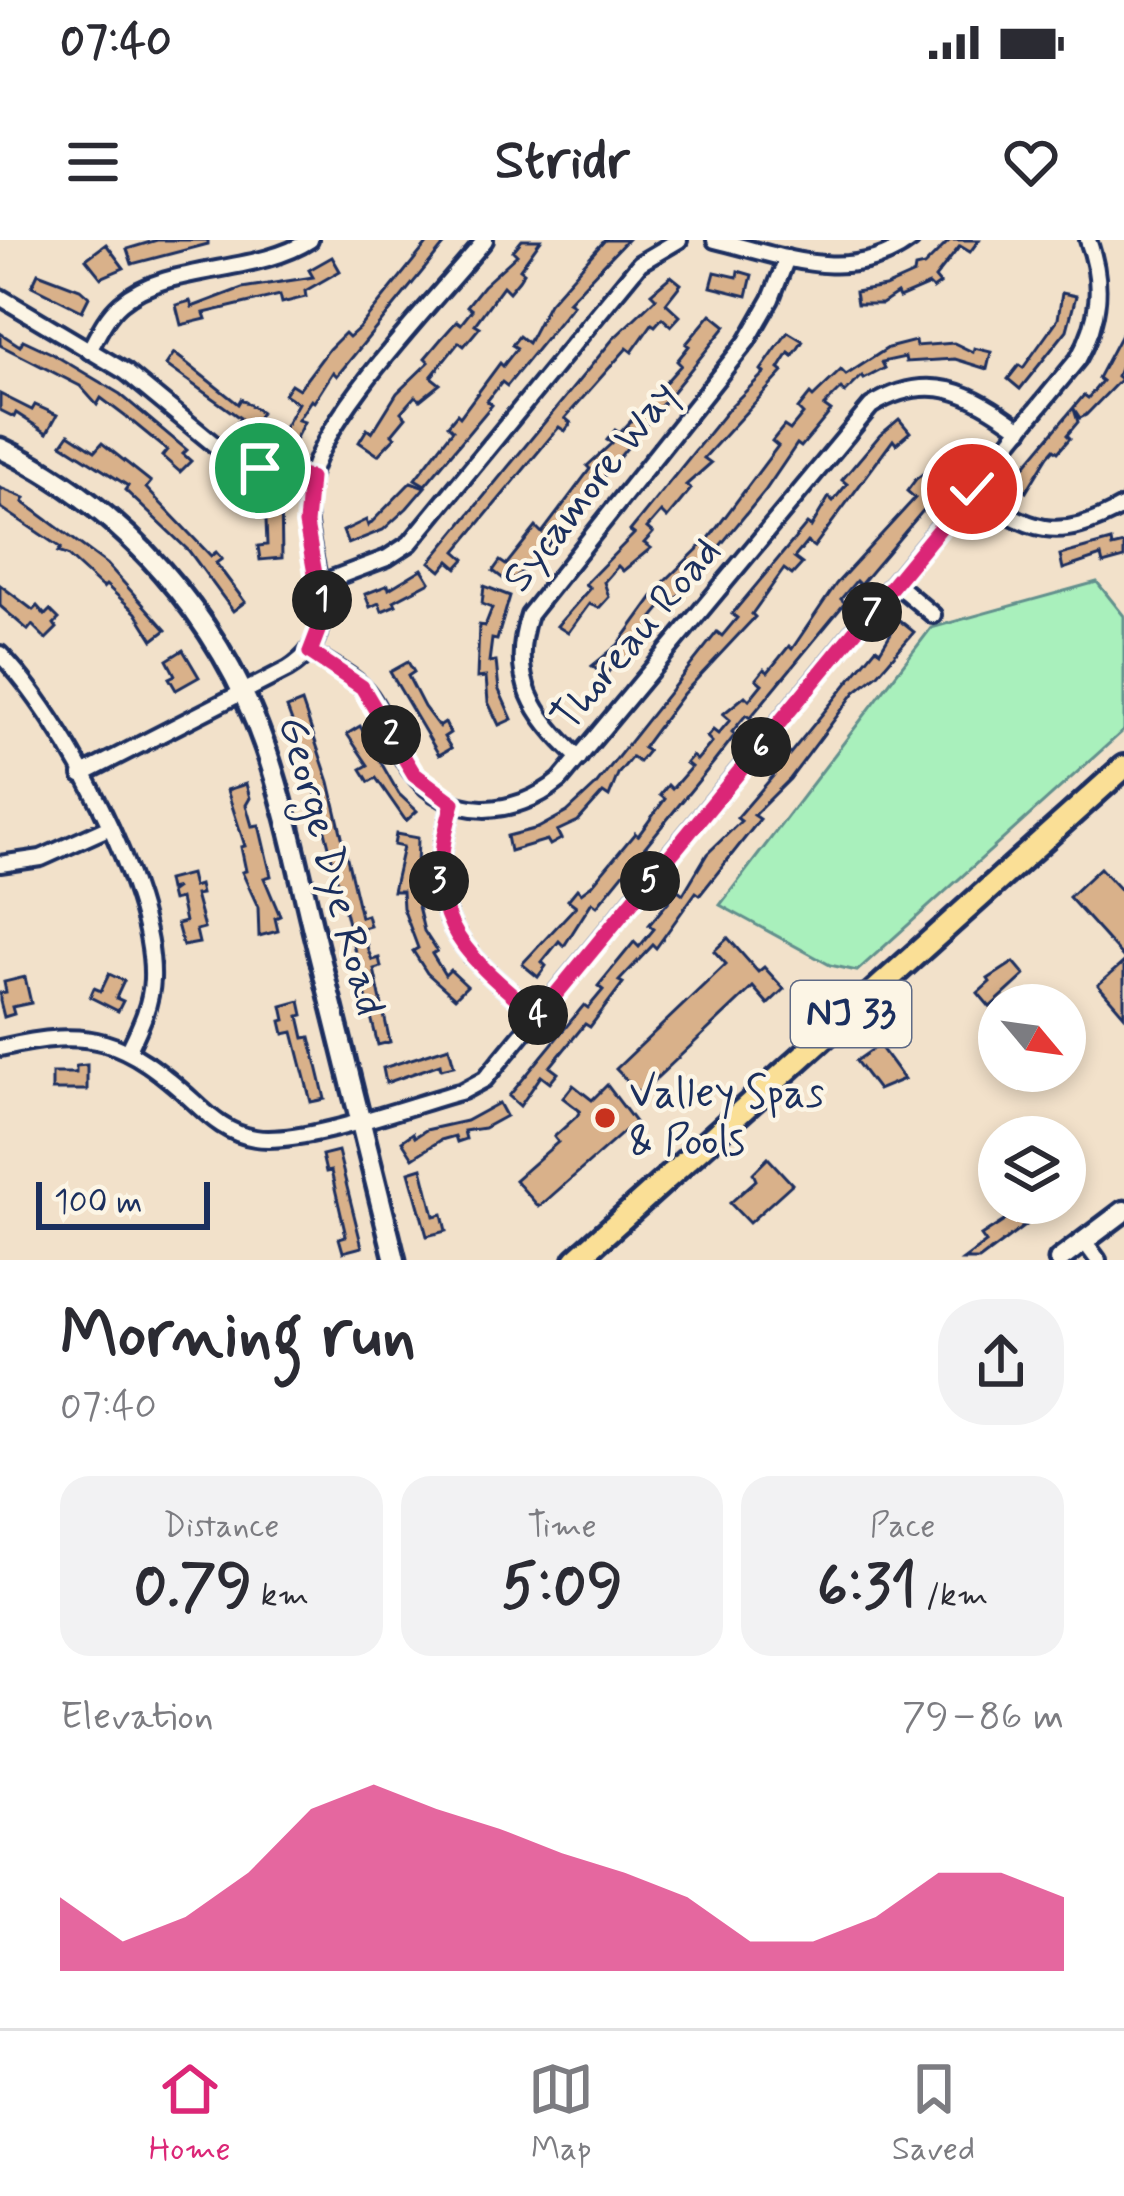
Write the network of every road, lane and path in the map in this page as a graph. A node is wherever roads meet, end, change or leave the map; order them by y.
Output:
1 (310, 240) edge
2 (485, 240) edge
3 (680, 240) edge
4 (715, 240) edge
5 (911, 240) edge
6 (1088, 240) edge
7 (787, 258) junction
8 (0, 297) edge
9 (89, 351) junction
10 (1021, 429) junction
11 (0, 448) edge
12 (310, 478) junction
13 (972, 489) junction
14 (1124, 506) edge
15 (318, 584) junction
16 (896, 584) junction
17 (933, 615) dead end
18 (310, 652) junction
19 (0, 655) edge
20 (243, 692) junction
21 (579, 758) junction
22 (1124, 767) edge
23 (81, 775) junction
24 (453, 803) junction
25 (110, 827) junction
26 (0, 864) edge
27 (538, 1016) junction
28 (0, 1048) edge
29 (129, 1050) junction
30 (359, 1119) junction
31 (1124, 1211) edge
32 (1084, 1241) junction
33 (395, 1260) edge
34 (576, 1260) edge
35 (1059, 1260) edge
36 (1098, 1260) edge

1 - 9 street
2 - 12 street
3 - 15 street
4 - 7 street
5 - 7 street
6 - 10 street
7 - 21 street, Sycamore Way
8 - 9 street
9 - 12 street
10 - 13 street
10 - 21 street, Thoreau Road
11 - 20 street, George Dye Road
12 - 15 street
13 - 14 street
13 - 16 street
15 - 18 street
16 - 17 street
16 - 27 street
18 - 20 street
18 - 24 street
19 - 23 street
20 - 23 street
20 - 30 street, George Dye Road
21 - 24 street, Thoreau Road
22 - 34 main road, NJ 33
23 - 25 street
24 - 27 street
25 - 26 street
25 - 29 street
27 - 30 street
28 - 29 street
29 - 30 street
30 - 33 street, George Dye Road
31 - 32 street
32 - 35 street
32 - 36 street

